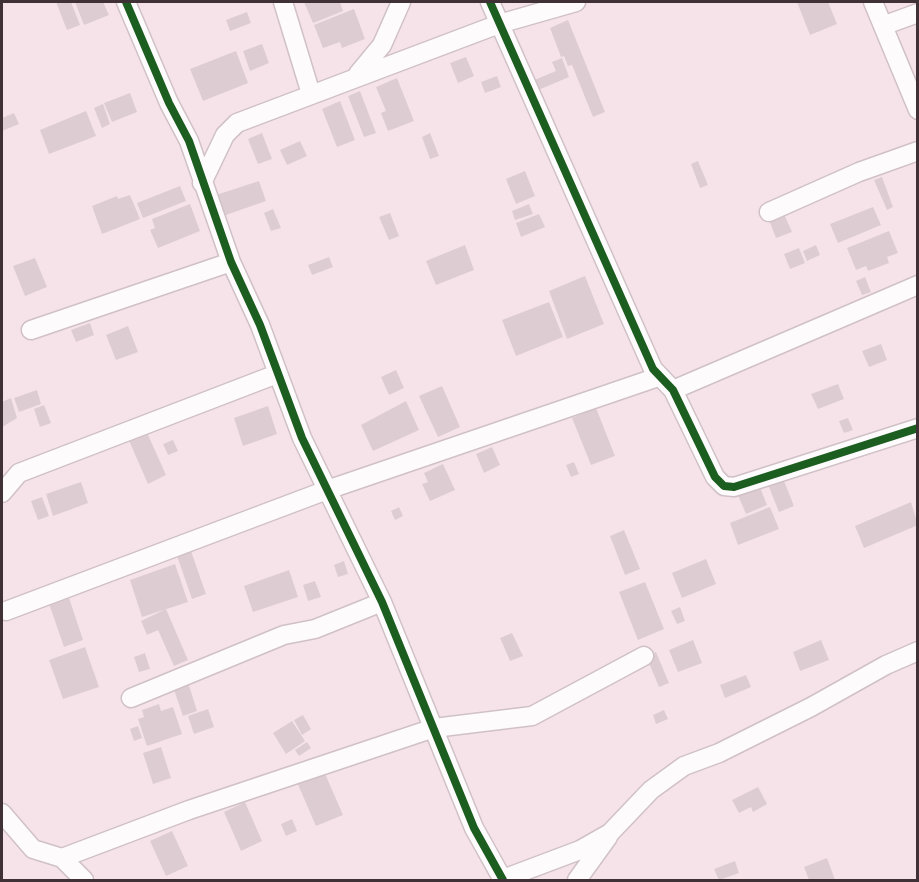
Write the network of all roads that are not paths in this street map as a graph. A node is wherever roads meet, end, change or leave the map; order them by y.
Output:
1 (126, 2) edge
2 (283, 2) edge
3 (401, 2) edge
4 (490, 2) edge
5 (576, 2) edge
6 (873, 2) edge
7 (918, 13) edge
8 (499, 24) junction
9 (885, 25) junction
10 (354, 77) junction
11 (310, 94) junction
12 (918, 110) edge
13 (918, 151) edge
14 (202, 183) junction
15 (769, 212) dead end
16 (231, 262) junction
17 (918, 285) edge
18 (31, 330) dead end
19 (277, 374) junction
20 (658, 377) junction
21 (673, 390) junction
22 (918, 428) edge
23 (327, 490) junction
24 (2, 493) edge
25 (382, 602) junction
26 (6, 611) dead end
27 (918, 651) edge
28 (644, 656) dead end
29 (131, 698) dead end
30 (434, 728) junction
31 (2, 813) edge
32 (610, 833) junction
33 (62, 858) junction
34 (84, 880) edge
35 (503, 880) edge
36 (577, 880) edge

1 - 14 street
2 - 11 street
3 - 10 street
4 - 8 street
5 - 8 street
6 - 9 street
7 - 9 street
8 - 10 street
8 - 20 street
9 - 12 street
10 - 11 street
11 - 14 street
13 - 15 street
14 - 16 street
16 - 18 street
16 - 19 street
17 - 21 street
19 - 23 street
19 - 24 street
20 - 21 street
20 - 23 street
21 - 22 street
23 - 25 street
23 - 26 street
25 - 29 street
25 - 30 street
27 - 32 street
28 - 30 street
30 - 33 street
30 - 35 street
31 - 33 street
32 - 35 street
32 - 36 street
33 - 34 street

